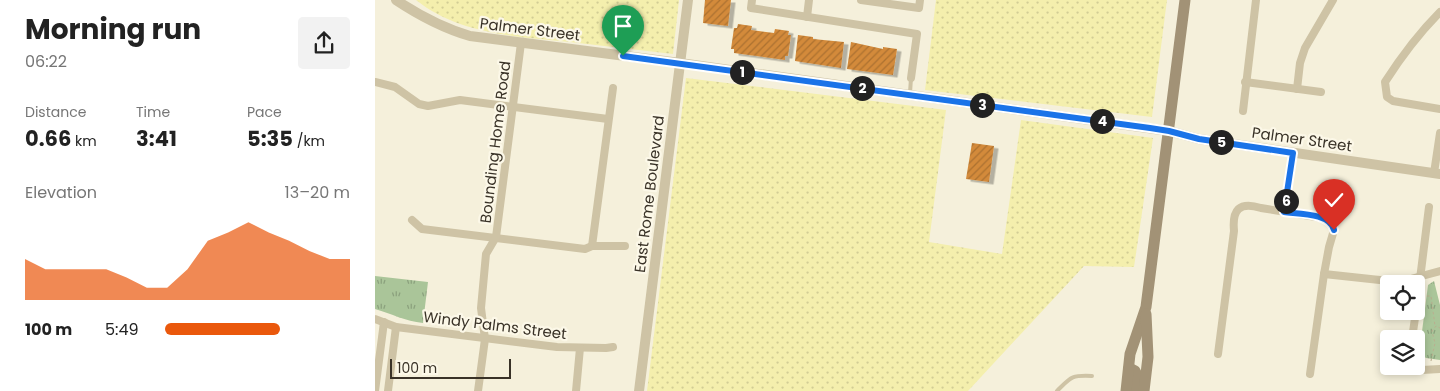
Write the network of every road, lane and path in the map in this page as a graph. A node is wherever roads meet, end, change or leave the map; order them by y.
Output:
1 (396, 0) edge
2 (688, 0) edge
3 (751, 0) edge
4 (809, 0) edge
5 (861, 0) edge
6 (920, 0) edge
7 (1185, 0) edge
8 (1256, 0) edge
9 (1333, 0) edge
10 (895, 2) edge
11 (1440, 12) edge
12 (807, 17) junction
13 (521, 43) junction
14 (680, 63) junction
15 (911, 78) joint
16 (375, 82) edge
17 (1245, 82) junction
18 (613, 88) dead end
19 (1297, 89) junction
20 (1321, 92) dead end
21 (909, 95) junction
22 (513, 107) junction
23 (1440, 108) edge
24 (1243, 110) dead end
25 (608, 119) junction
26 (1169, 131) junction
27 (1440, 133) edge
28 (1293, 153) junction
29 (1437, 173) edge
30 (1429, 207) dead end
31 (1284, 212) junction
32 (412, 220) dead end
33 (496, 238) junction
34 (593, 246) junction
35 (625, 246) dead end
36 (1440, 271) edge
37 (1324, 274) junction
38 (1421, 275) edge
39 (1425, 275) edge
40 (1380, 280) edge
41 (1425, 295) edge
42 (1146, 307) junction
43 (375, 318) edge
44 (384, 322) junction
45 (1435, 326) junction
46 (396, 327) junction
47 (1440, 328) edge
48 (485, 339) junction
49 (613, 347) dead end
50 (580, 348) junction
51 (1218, 354) dead end
52 (378, 368) junction
53 (1129, 368) junction
54 (391, 369) junction
55 (1440, 369) edge
56 (1428, 370) joint
57 (1310, 374) dead end
58 (1091, 376) dead end
59 (375, 391) edge
60 (388, 391) edge
61 (478, 391) edge
62 (577, 391) edge
63 (639, 391) edge
64 (1057, 391) edge
65 (1126, 391) edge
66 (1135, 391) edge
67 (1144, 391) edge

1 - 13 street, Palmer Street
2 - 14 street, East Rome Boulevard
3 - 12 street
4 - 12 street
5 - 10 street
6 - 10 street
7 - 26 main road
8 - 17 street
9 - 19 street
11 - 23 street
12 - 15 street
13 - 14 street, Palmer Street
13 - 22 street, Bounding Home Road
14 - 21 street, Palmer Street
14 - 63 street, East Rome Boulevard
15 - 21 lane
16 - 22 street
17 - 19 street
17 - 24 street
18 - 25 street
19 - 20 street
21 - 26 street, Palmer Street
22 - 25 street
22 - 33 street, Bounding Home Road
25 - 34 street
26 - 28 street, Palmer Street
26 - 42 main road
27 - 29 street
28 - 29 street, Palmer Street
28 - 31 street
30 - 38 street
31 - 37 street
31 - 51 street
32 - 33 street
33 - 34 street
33 - 48 street, Bounding Home Road
34 - 35 street
36 - 39 street
37 - 40 street
37 - 57 street
41 - 45 path
42 - 53 main road
42 - 67 main road
43 - 44 street, Windy Palms Street
44 - 46 street, Windy Palms Street
44 - 52 street
45 - 47 path
45 - 56 path
46 - 48 street, Windy Palms Street
46 - 54 street
48 - 50 street, Windy Palms Street
48 - 61 street, Bounding Home Road
49 - 50 street, Windy Palms Street
50 - 62 street
52 - 54 lane
52 - 59 street
53 - 65 main road
53 - 66 main road
54 - 60 street
55 - 56 street
58 - 64 lane

